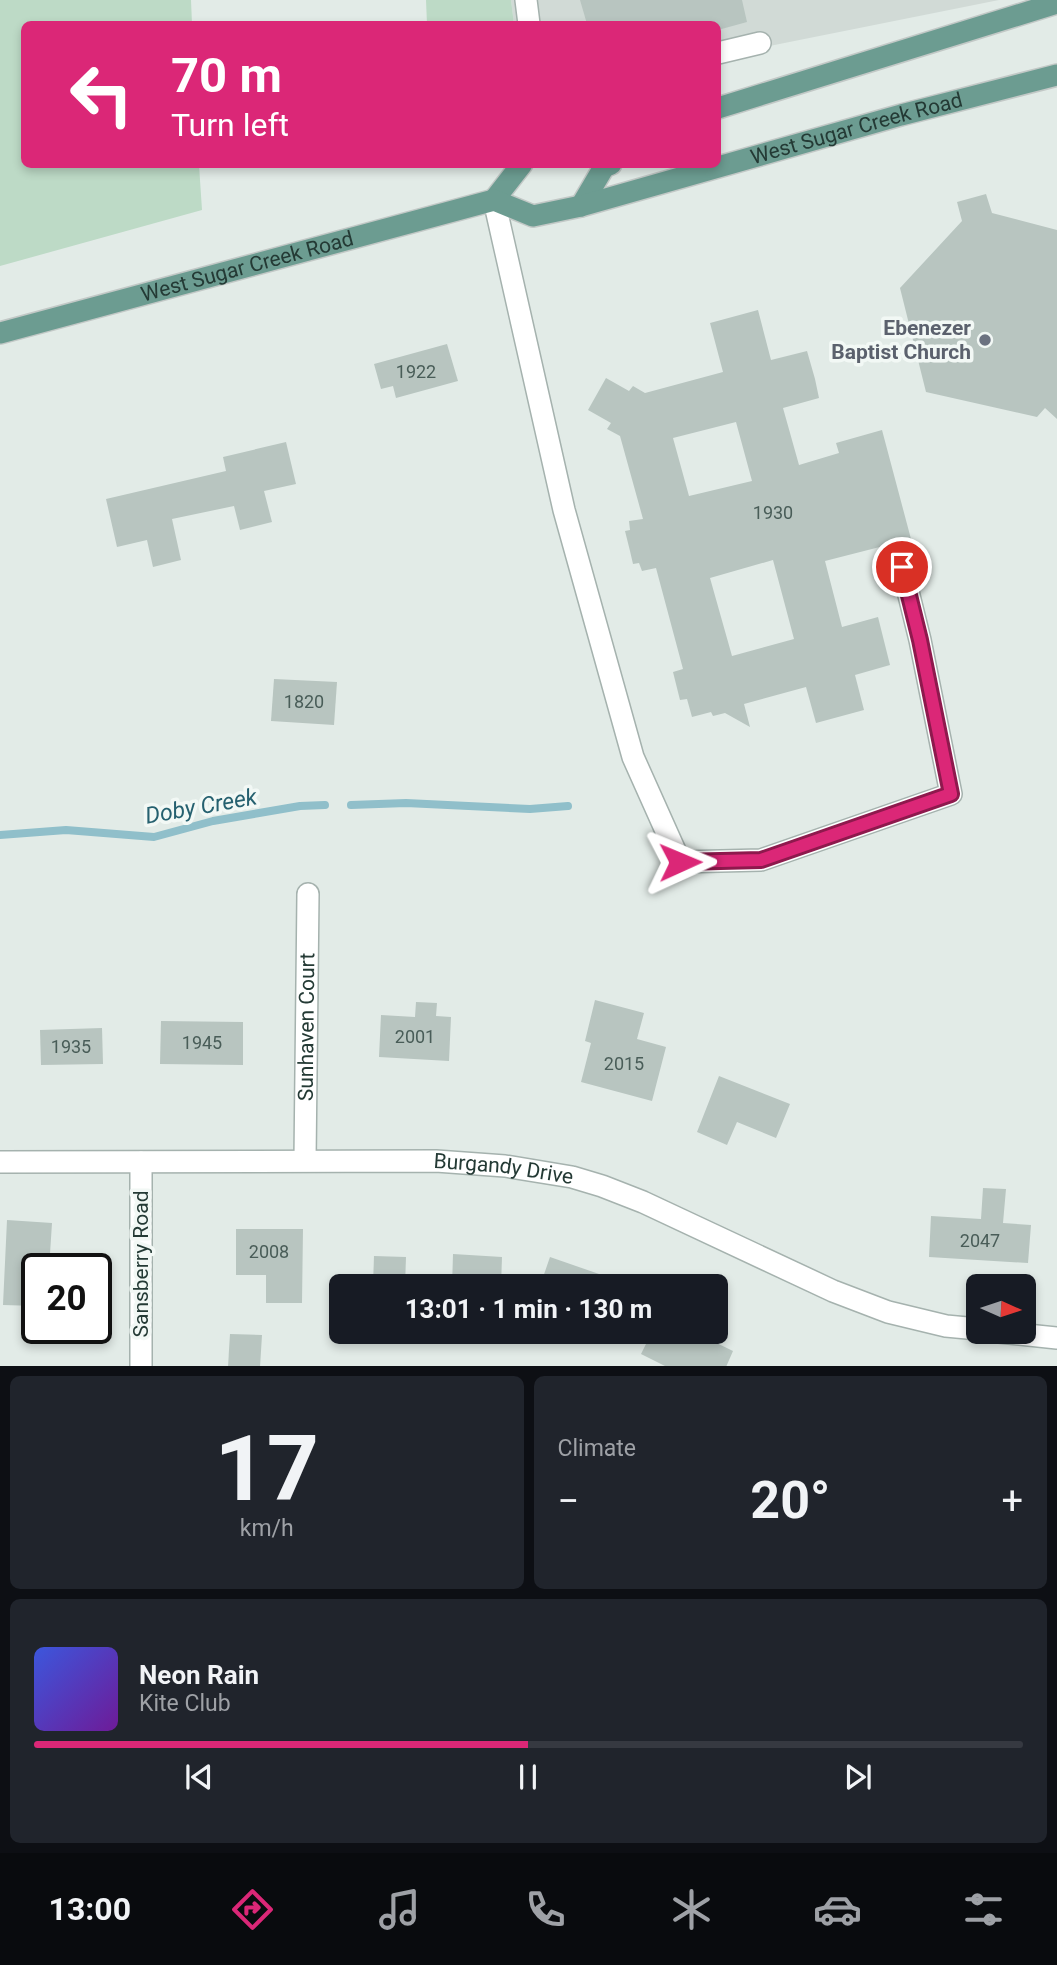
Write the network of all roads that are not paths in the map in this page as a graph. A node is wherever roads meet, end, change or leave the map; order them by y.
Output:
1 (526, 0) edge
2 (1057, 3) edge
3 (529, 21) edge
4 (760, 43) dead end
5 (721, 52) edge
6 (1057, 75) edge
7 (757, 97) junction
8 (721, 107) edge
9 (721, 123) edge
10 (721, 166) edge
11 (519, 168) edge
12 (603, 168) edge
13 (715, 168) edge
14 (494, 200) junction
15 (581, 206) junction
16 (0, 333) edge
17 (902, 567) dead end
18 (308, 894) dead end
19 (305, 1160) junction
20 (0, 1162) edge
21 (141, 1162) junction
22 (966, 1328) edge
23 (1036, 1336) edge
24 (1057, 1338) edge
25 (141, 1366) edge

1 - 3 street
2 - 7 main road
4 - 5 street
6 - 10 main road, West Sugar Creek Road
7 - 8 main road
7 - 9 main road
11 - 14 main road
12 - 15 main road
13 - 15 main road, West Sugar Creek Road
14 - 15 main road, West Sugar Creek Road
14 - 16 main road, West Sugar Creek Road
14 - 17 street
18 - 19 street, Sunhaven Court
19 - 21 street, Burgandy Drive
19 - 22 street, Burgandy Drive
20 - 21 street, Burgandy Drive
21 - 25 street, Sansberry Road
23 - 24 street

